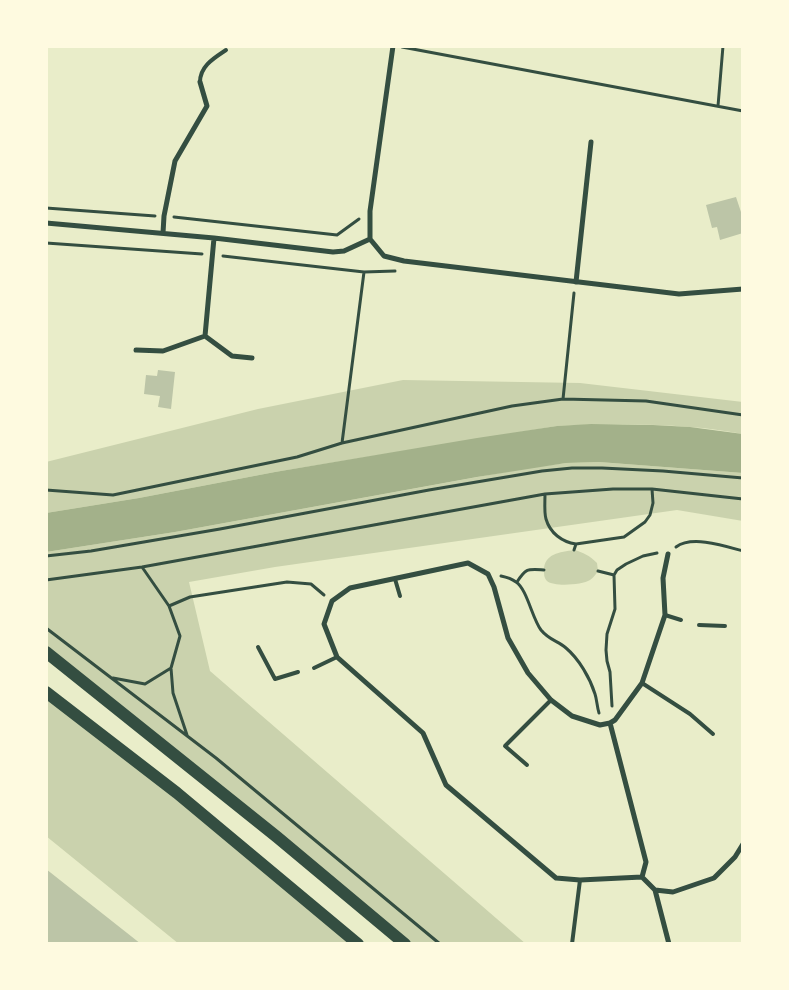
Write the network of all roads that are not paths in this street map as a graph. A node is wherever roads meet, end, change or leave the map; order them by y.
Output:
1 (393, 46) edge
2 (226, 50) dead end
3 (200, 82) joint
4 (592, 142) dead end
5 (46, 223) edge
6 (163, 233) junction
7 (214, 238) junction
8 (370, 239) junction
9 (576, 282) junction
10 (743, 289) edge
11 (205, 336) junction
12 (136, 350) dead end
13 (252, 358) dead end
14 (668, 554) road end
15 (395, 579) junction
16 (400, 596) dead end
17 (665, 616) junction
18 (681, 620) dead end
19 (698, 625) dead end
20 (725, 626) dead end
21 (258, 647) dead end
22 (46, 652) edge
23 (337, 657) junction
24 (314, 668) dead end
25 (298, 672) dead end
26 (642, 683) junction
27 (46, 692) edge
28 (551, 700) junction
29 (612, 722) junction
30 (713, 734) dead end
31 (527, 765) dead end
32 (743, 844) edge
33 (642, 877) junction
34 (580, 880) junction
35 (655, 890) junction
36 (358, 944) edge
37 (405, 944) edge
38 (572, 944) edge
39 (669, 944) edge

1 - 8 street
2 - 3 lane
3 - 6 street
4 - 9 street
5 - 6 street
6 - 7 street
7 - 8 street
7 - 11 street
8 - 9 street
9 - 10 street
11 - 12 street
11 - 13 street
14 - 17 street
15 - 16 lane
15 - 23 street
15 - 28 street
17 - 18 lane
17 - 26 street
19 - 20 lane
21 - 25 lane
22 - 37 main road
23 - 24 lane
23 - 34 street
26 - 29 street
26 - 30 lane
27 - 36 main road
28 - 29 street
28 - 31 lane
29 - 33 street
32 - 35 street
33 - 34 street
33 - 35 street
34 - 38 lane
35 - 39 street

